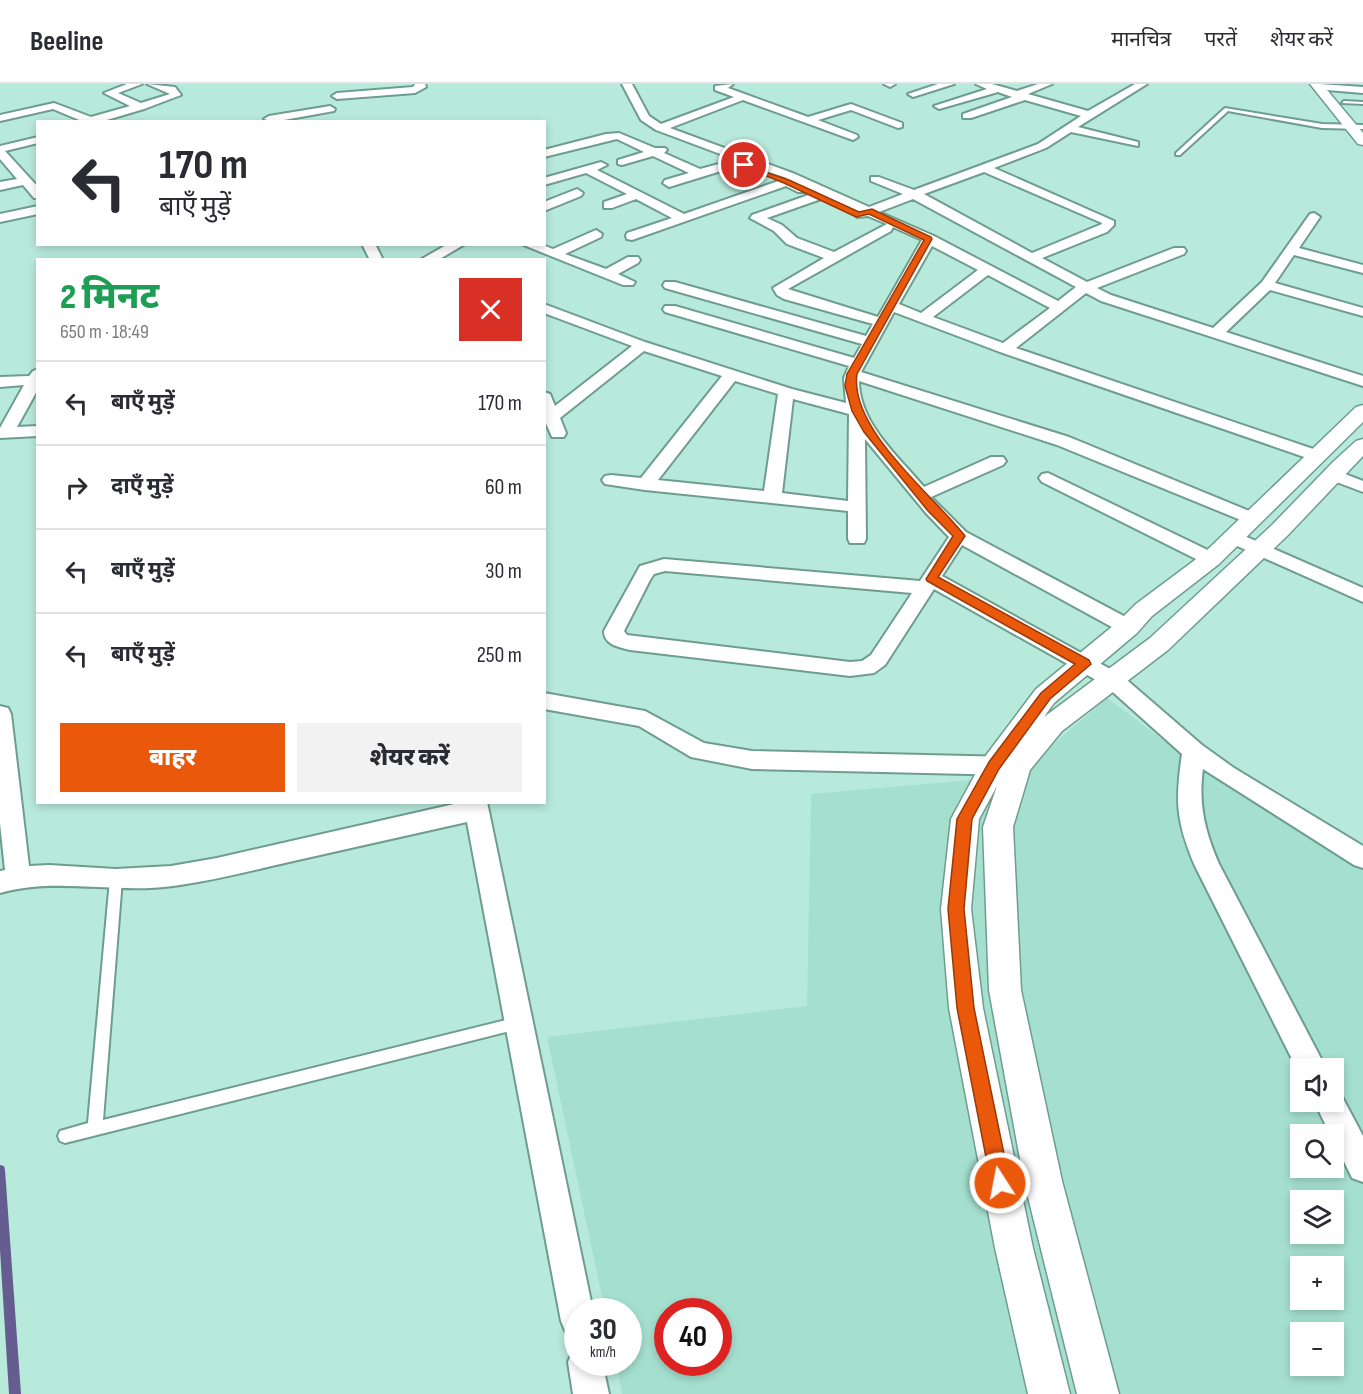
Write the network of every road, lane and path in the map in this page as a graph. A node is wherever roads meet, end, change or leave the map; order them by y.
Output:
1 (138, 84) edge
2 (152, 84) edge
3 (344, 84) edge
4 (420, 84) edge
5 (627, 84) edge
6 (728, 84) edge
7 (949, 84) edge
8 (981, 84) edge
9 (1047, 84) edge
10 (1142, 84) edge
11 (1325, 86) edge
12 (998, 89) junction
13 (1363, 90) edge
14 (913, 94) dead end
15 (337, 96) junction
16 (1020, 96) junction
17 (743, 97) junction
18 (1344, 102) junction
19 (1363, 103) edge
20 (762, 104) junction
21 (939, 106) dead end
22 (140, 107) junction
23 (330, 109) junction
24 (742, 111) dead end
25 (1089, 115) junction
26 (967, 116) dead end
27 (0, 118) edge
28 (269, 119) dead end
29 (91, 120) edge
30 (97, 120) edge
31 (325, 120) edge
32 (808, 120) junction
33 (898, 125) dead end
34 (1359, 125) edge
35 (660, 128) junction
36 (1069, 128) junction
37 (853, 136) dead end
38 (36, 141) edge
39 (1363, 141) edge
40 (683, 144) dead end
41 (1134, 144) dead end
42 (0, 150) edge
43 (655, 152) junction
44 (546, 153) edge
45 (1178, 154) dead end
46 (622, 162) dead end
47 (605, 164) dead end
48 (985, 168) junction
49 (587, 169) junction
50 (16, 170) junction
51 (0, 173) edge
52 (699, 173) junction
53 (875, 179) dead end
54 (25, 181) junction
55 (546, 182) edge
56 (787, 182) junction
57 (669, 183) dead end
58 (646, 185) dead end
59 (0, 186) edge
60 (632, 192) junction
61 (36, 193) edge
62 (578, 193) dead end
63 (914, 195) junction
64 (817, 196) junction
65 (546, 206) edge
66 (608, 206) dead end
67 (36, 210) edge
68 (864, 213) junction
69 (1314, 217) dead end
70 (0, 218) edge
71 (682, 218) junction
72 (887, 228) junction
73 (596, 234) dead end
74 (632, 236) dead end
75 (910, 239) dead end
76 (928, 239) junction
77 (455, 246) edge
78 (531, 246) edge
79 (1291, 250) junction
80 (1179, 251) dead end
81 (552, 254) junction
82 (835, 257) junction
83 (430, 258) edge
84 (1030, 258) junction
85 (633, 260) dead end
86 (1363, 268) edge
87 (987, 269) junction
88 (607, 274) junction
89 (628, 282) dead end
90 (670, 285) dead end
91 (1267, 285) junction
92 (1084, 288) junction
93 (890, 306) junction
94 (1059, 307) junction
95 (546, 309) edge
96 (670, 309) dead end
97 (1363, 312) edge
98 (922, 319) junction
99 (881, 322) junction
100 (1215, 334) junction
101 (870, 342) junction
102 (640, 345) junction
103 (1005, 349) junction
104 (855, 369) junction
105 (731, 375) junction
106 (36, 378) edge
107 (36, 380) edge
108 (1363, 381) edge
109 (0, 382) edge
110 (786, 392) junction
111 (546, 404) edge
112 (856, 411) junction
113 (1363, 411) edge
114 (550, 417) junction
115 (36, 430) edge
116 (3, 433) edge
117 (558, 433) dead end
118 (1363, 445) edge
119 (997, 461) dead end
120 (1324, 465) junction
121 (1048, 478) dead end
122 (611, 480) dead end
123 (645, 484) junction
124 (1363, 487) edge
125 (921, 495) junction
126 (772, 498) junction
127 (857, 507) junction
128 (1253, 519) junction
129 (959, 536) junction
130 (857, 539) dead end
131 (1247, 543) junction
132 (1211, 559) junction
133 (928, 584) junction
134 (1363, 596) edge
135 (1128, 627) junction
136 (1084, 664) junction
137 (1113, 680) junction
138 (546, 701) edge
139 (0, 714) edge
140 (1194, 751) junction
141 (1006, 766) junction
142 (476, 806) edge
143 (1363, 858) edge
144 (116, 879) junction
145 (9, 880) edge
146 (965, 1002) junction
147 (1007, 1004) junction
148 (518, 1022) junction
149 (1307, 1058) edge
150 (1335, 1112) edge
151 (95, 1128) junction
152 (65, 1136) dead end
153 (1363, 1167) edge
154 (573, 1298) edge
155 (588, 1376) edge
156 (591, 1394) edge
157 (1049, 1394) edge
158 (1098, 1394) edge

1 - 22 street
2 - 22 street
3 - 15 street
4 - 15 street
5 - 35 street
6 - 17 street
7 - 14 street
8 - 12 street
9 - 16 street
10 - 25 street
11 - 13 street
11 - 18 street
11 - 34 street
12 - 16 street
12 - 21 street
15 - 23 street
16 - 25 street
16 - 26 street
17 - 20 street
17 - 35 street
18 - 19 lane
18 - 34 street
20 - 24 street
20 - 32 street
22 - 30 street
23 - 28 street
23 - 31 street
25 - 36 street
27 - 29 street
32 - 33 street
32 - 37 street
34 - 39 street
34 - 45 lane
35 - 68 street
36 - 41 street
36 - 48 street
38 - 42 street
40 - 43 street
42 - 50 street
43 - 44 street
43 - 46 street
43 - 52 street
47 - 49 street
48 - 63 street
48 - 84 street
49 - 55 street
49 - 60 street
50 - 51 street
50 - 54 street
52 - 56 street
52 - 57 street
53 - 63 street
54 - 59 street
54 - 61 street
56 - 64 street
56 - 71 street
58 - 60 street
60 - 66 street
60 - 71 street
62 - 65 street
63 - 68 street
63 - 84 street
64 - 68 street
64 - 82 street
67 - 70 street
68 - 72 street
68 - 76 street
69 - 79 street
71 - 74 street
72 - 75 street
72 - 82 street
73 - 81 street
76 - 87 street
76 - 93 street
77 - 83 street
78 - 81 street
79 - 86 street
79 - 91 street
80 - 92 street
81 - 88 street
82 - 99 street
84 - 92 street
85 - 88 street
87 - 94 street
87 - 98 street
88 - 89 street
90 - 101 street
91 - 97 street
91 - 100 street
92 - 94 street
92 - 100 street
93 - 98 street
93 - 99 street
94 - 103 street
95 - 102 street
96 - 104 street
98 - 103 street
99 - 101 street
100 - 108 street
101 - 104 street
102 - 105 street
102 - 114 street
103 - 120 street
104 - 112 street
104 - 128 street
105 - 110 street
105 - 123 street
106 - 109 street
107 - 116 street
110 - 112 street
110 - 126 street
111 - 114 street
112 - 125 street
112 - 127 street
113 - 120 street
114 - 117 street
115 - 116 street
118 - 120 street
119 - 125 street
120 - 124 street
120 - 128 street
120 - 131 street
121 - 132 street
122 - 123 street
123 - 126 street
125 - 129 street
126 - 127 street
127 - 130 street
128 - 131 street
129 - 133 street
129 - 135 street
131 - 132 street
131 - 134 street
131 - 137 street
132 - 135 street
133 - 133 street
133 - 136 street
135 - 136 street
136 - 137 street
136 - 141 street
137 - 140 street
137 - 141 street
138 - 141 street
139 - 145 street
140 - 143 street
140 - 149 street
141 - 146 street
141 - 147 street
142 - 144 street
142 - 148 street
144 - 145 street
144 - 151 lane
146 - 147 street
146 - 157 street
147 - 158 street
148 - 151 lane
148 - 154 street
150 - 153 street
151 - 152 lane
155 - 156 street

